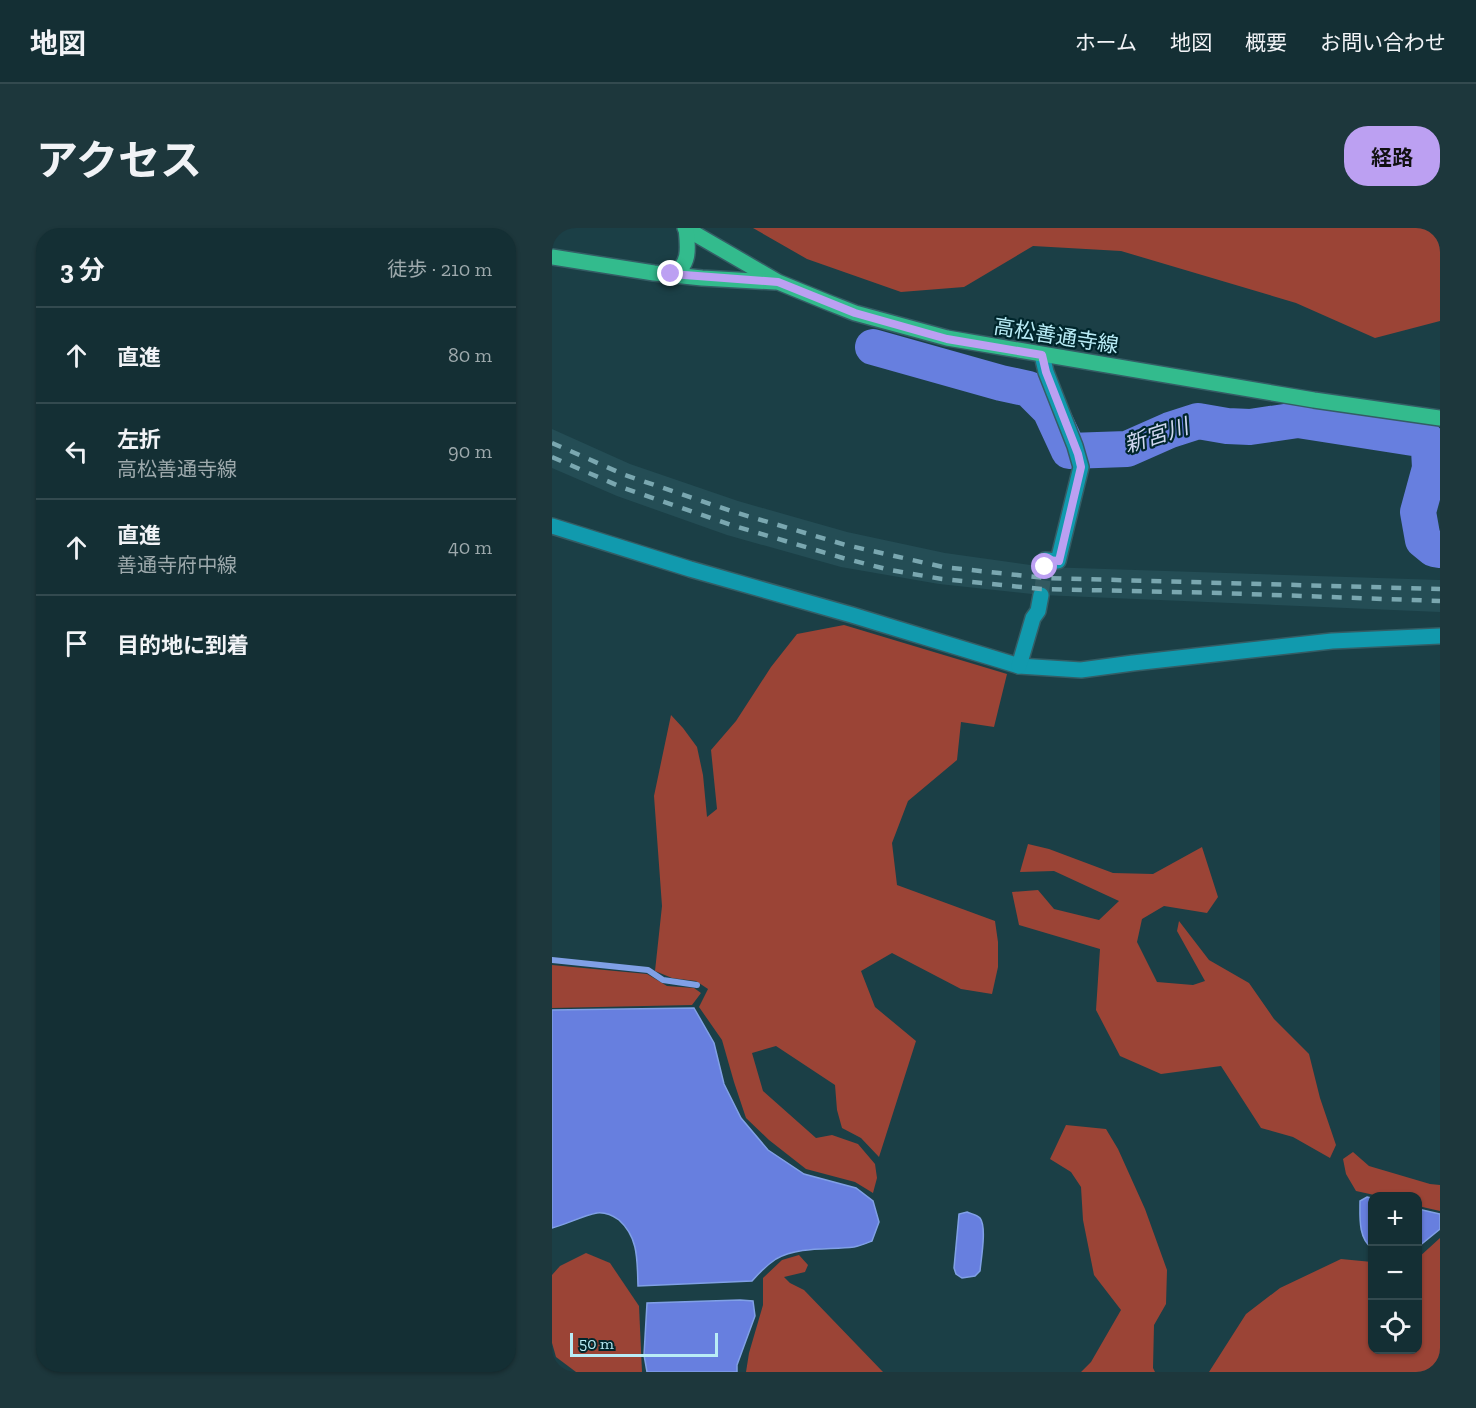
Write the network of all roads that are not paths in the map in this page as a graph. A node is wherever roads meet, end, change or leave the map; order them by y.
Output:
1 (686, 228) edge
2 (552, 257) edge
3 (671, 274) junction
4 (778, 282) junction
5 (1042, 355) junction
6 (1440, 418) edge
7 (552, 526) edge
8 (1045, 567) tunnel mouth
9 (1041, 595) tunnel mouth
10 (1440, 636) edge
11 (1019, 666) junction

1 - 3 main road
1 - 4 main road, 高松善通寺線
2 - 3 main road
3 - 4 main road
4 - 5 main road, 高松善通寺線
5 - 6 main road, 高松善通寺線
5 - 8 street
7 - 11 street
9 - 11 street
10 - 11 street

